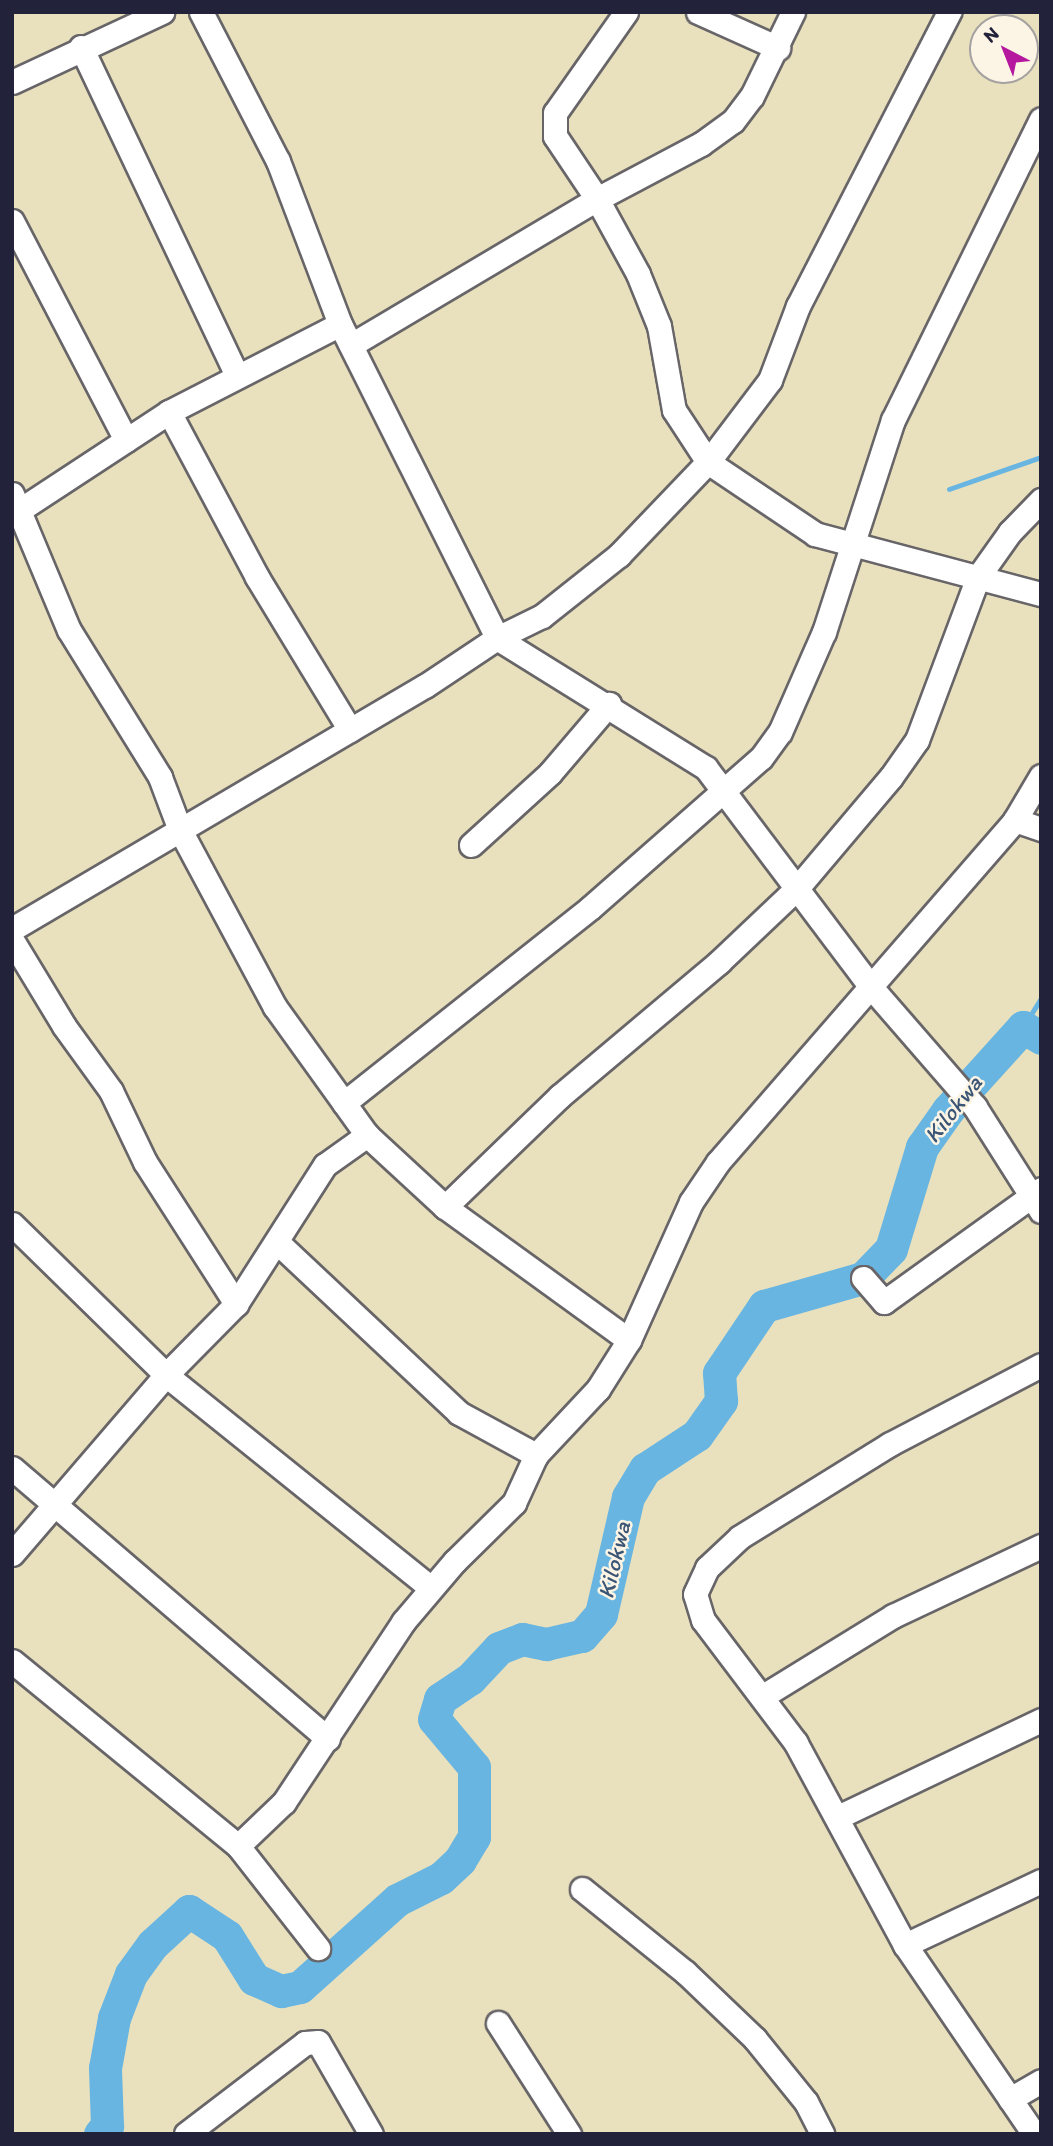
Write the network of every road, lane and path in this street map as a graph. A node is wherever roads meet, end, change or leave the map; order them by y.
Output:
1 (162, 12) edge
2 (201, 12) edge
3 (625, 12) edge
4 (698, 12) edge
5 (793, 12) edge
6 (950, 12) edge
7 (81, 47) junction
8 (778, 48) junction
9 (12, 82) edge
10 (1041, 119) edge
11 (597, 199) junction
12 (12, 221) edge
13 (340, 324) junction
14 (351, 345) junction
15 (237, 376) junction
16 (169, 412) junction
17 (126, 440) junction
18 (708, 462) junction
19 (1041, 500) edge
20 (15, 506) edge
21 (854, 546) junction
22 (978, 578) junction
23 (1041, 594) edge
24 (497, 638) junction
25 (610, 704) junction
26 (350, 730) junction
27 (1041, 776) edge
28 (724, 789) junction
29 (1015, 820) junction
30 (180, 830) junction
31 (1041, 830) edge
32 (471, 845) dead end
33 (798, 887) junction
34 (12, 929) edge
35 (12, 940) edge
36 (870, 986) junction
37 (344, 1103) junction
38 (367, 1135) junction
39 (1037, 1198) edge
40 (446, 1208) junction
41 (12, 1224) edge
42 (277, 1242) junction
43 (863, 1278) dead end
44 (236, 1304) junction
45 (629, 1340) junction
46 (1041, 1364) edge
47 (166, 1375) junction
48 (536, 1455) junction
49 (12, 1468) edge
50 (55, 1505) junction
51 (1041, 1546) edge
52 (12, 1554) edge
53 (431, 1588) junction
54 (12, 1661) edge
55 (763, 1696) junction
56 (1041, 1720) edge
57 (328, 1738) junction
58 (838, 1817) junction
59 (238, 1846) junction
60 (1041, 1881) edge
61 (582, 1889) dead end
62 (905, 1945) junction
63 (318, 1948) dead end
64 (498, 2024) dead end
65 (1041, 2081) edge
66 (1010, 2099) junction
67 (186, 2134) edge
68 (371, 2134) edge
69 (569, 2134) edge
70 (822, 2134) edge
71 (1034, 2134) edge

1 - 7 street
2 - 13 street
3 - 11 street
4 - 8 street
5 - 8 street
6 - 18 street
7 - 9 street
7 - 15 street
8 - 11 street
10 - 21 street
11 - 14 street
11 - 18 street
12 - 17 street
13 - 14 street
13 - 15 street
14 - 24 street
15 - 16 street
16 - 17 street
16 - 26 street
17 - 20 street
18 - 21 street
18 - 24 street
19 - 22 street
20 - 30 street
21 - 22 street
21 - 28 street
22 - 23 street
22 - 33 street
24 - 25 street
24 - 26 street
25 - 28 street
25 - 32 street
26 - 30 street
27 - 29 street
28 - 33 street
28 - 37 street
29 - 31 street
29 - 36 street
30 - 34 street
30 - 37 street
33 - 36 street
33 - 40 street
35 - 44 street
36 - 39 street
36 - 45 street
37 - 38 street
38 - 40 street
38 - 42 street
39 - 43 street
40 - 45 street
41 - 47 street
42 - 44 street
42 - 48 street
44 - 47 street
45 - 48 street
46 - 55 street
47 - 50 street
47 - 53 street
48 - 53 street
49 - 50 street
50 - 52 street
50 - 57 street
51 - 55 street
53 - 57 street
54 - 59 street
55 - 58 street
56 - 58 street
57 - 59 street
58 - 62 street
59 - 63 street
60 - 62 street
61 - 70 street
62 - 66 street
64 - 69 street
65 - 66 street
66 - 71 street
67 - 68 street

